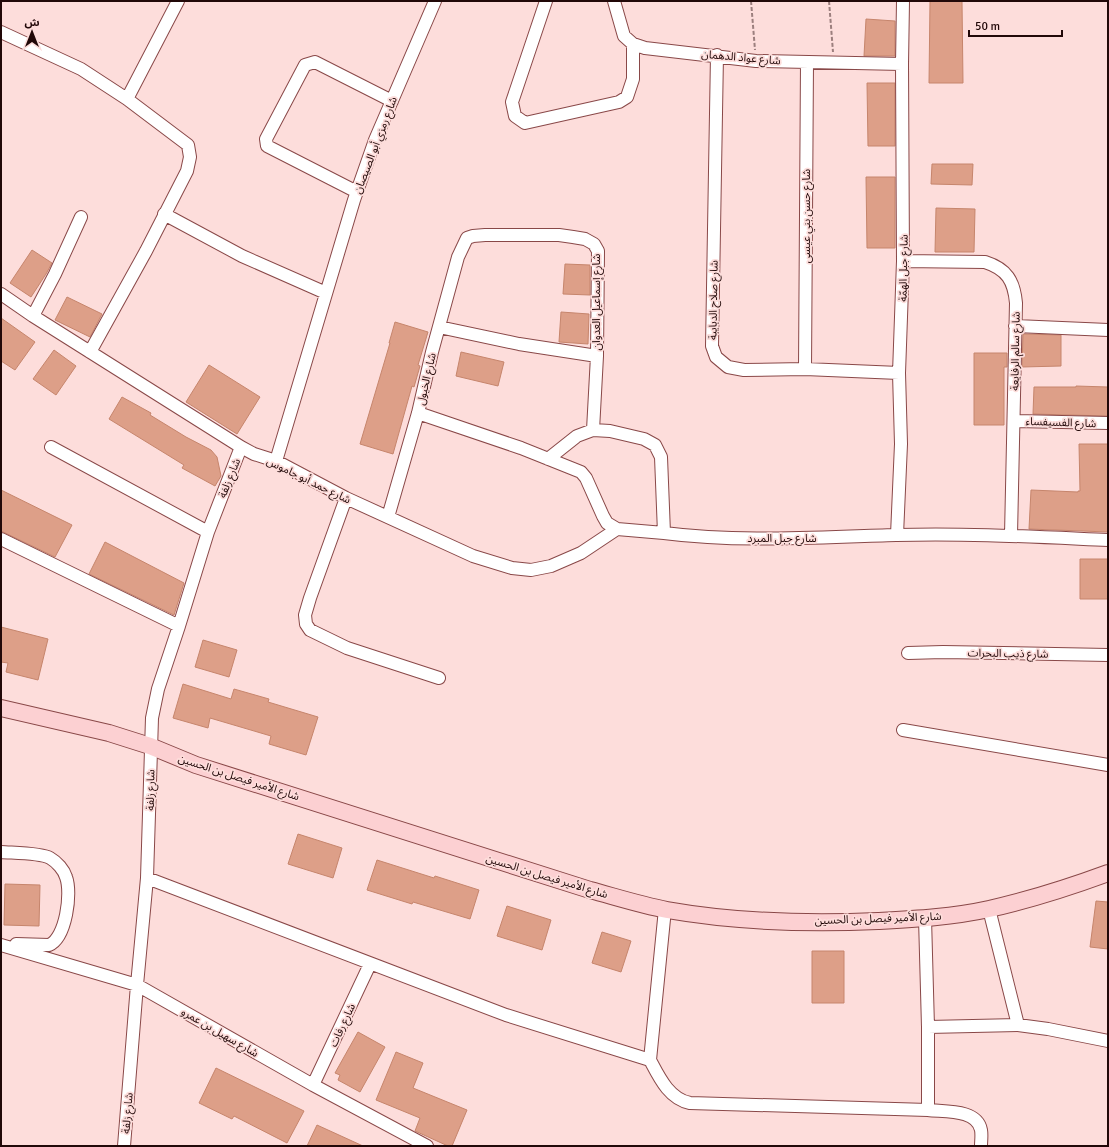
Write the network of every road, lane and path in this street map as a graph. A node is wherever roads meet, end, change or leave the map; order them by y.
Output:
1 (178, 1) edge
2 (435, 1) edge
3 (546, 1) edge
4 (614, 1) edge
5 (751, 1) edge
6 (829, 1) edge
7 (903, 1) edge
8 (1, 32) edge
9 (633, 44) junction
10 (717, 55) junction
11 (756, 60) junction
12 (807, 62) junction
13 (834, 62) junction
14 (902, 64) junction
15 (127, 99) junction
16 (392, 101) junction
17 (357, 192) junction
18 (164, 214) junction
19 (81, 217) dead end
20 (465, 241) joint
21 (904, 261) junction
22 (326, 293) junction
23 (1, 294) edge
24 (33, 316) junction
25 (1015, 326) junction
26 (438, 327) junction
27 (1108, 330) edge
28 (90, 352) junction
29 (597, 356) junction
30 (805, 370) junction
31 (899, 373) junction
32 (418, 413) junction
33 (1014, 421) junction
34 (1108, 424) edge
35 (593, 430) junction
36 (51, 447) dead end
37 (241, 447) junction
38 (548, 459) junction
39 (276, 461) junction
40 (346, 498) junction
41 (388, 517) junction
42 (617, 530) junction
43 (208, 532) junction
44 (664, 533) junction
45 (897, 535) junction
46 (1011, 536) junction
47 (1, 539) edge
48 (1108, 540) edge
49 (180, 626) junction
50 (908, 653) dead end
51 (1108, 655) edge
52 (439, 678) dead end
53 (1, 708) edge
54 (903, 730) dead end
55 (150, 746) junction
56 (1108, 765) edge
57 (1, 852) edge
58 (1108, 873) edge
59 (147, 878) junction
60 (665, 909) junction
61 (989, 909) junction
62 (925, 918) junction
63 (1, 944) edge
64 (370, 964) junction
65 (137, 985) junction
66 (1018, 1025) junction
67 (928, 1027) junction
68 (1108, 1041) edge
69 (650, 1060) junction
70 (313, 1085) junction
71 (928, 1110) junction
72 (124, 1146) edge
73 (427, 1146) edge
74 (980, 1146) edge

1 - 15 street
2 - 16 street, شارع رمزي أبو الصيصان
3 - 9 street
4 - 9 street
5 - 11 path
6 - 13 path
7 - 14 street, شارع جبل الهمّة
8 - 15 street
9 - 10 street, شارع عواد الدهمان
10 - 11 street, شارع عواد الدهمان
10 - 30 street, شارع صلاح الدبايبة
11 - 12 street, شارع عواد الدهمان
12 - 13 street, شارع عواد الدهمان
12 - 30 street, شارع حسن بني عيسى
13 - 14 street, شارع عواد الدهمان
14 - 21 street, شارع جبل الهمّة
15 - 18 street
16 - 17 street, شارع رمزي أبو الصيصان
16 - 17 street
17 - 22 street, شارع رمزي أبو الصيصان
18 - 22 street
18 - 28 street
19 - 24 street
20 - 26 street, شارع الخيول
20 - 29 street, شارع إسماعيل العدوان
21 - 25 street, شارع سالم الرفايعة
21 - 31 street, شارع جبل الهمّة
22 - 39 street, شارع رمزي أبو الصيصان
23 - 24 street, شارع حمد أبو جاموس
24 - 28 street, شارع حمد أبو جاموس
25 - 27 street
25 - 33 street, شارع سالم الرفايعة
26 - 29 street, شارع إسماعيل العدوان
26 - 32 street, شارع الخيول
28 - 37 street, شارع حمد أبو جاموس
29 - 35 street
30 - 31 street, شارع صلاح الدبايبة
31 - 45 street, شارع جبل الهمّة
32 - 38 street
32 - 41 street, شارع الخيول
33 - 34 street, شارع الفسيفساء
33 - 46 street, شارع سالم الرفايعة
35 - 38 street
35 - 44 street
36 - 43 street
37 - 39 street, شارع حمد أبو جاموس
37 - 43 street, شارع زلفة
38 - 42 street
39 - 40 street, شارع حمد أبو جاموس
40 - 41 street, شارع حمد أبو جاموس
40 - 52 street
41 - 42 street, شارع حمد أبو جاموس
42 - 44 street, شارع جبل المبرد
43 - 49 street, شارع زلفة
44 - 45 street, شارع جبل المبرد
45 - 46 street, شارع جبل المبرد
46 - 48 street, شارع جبل المبرد
47 - 49 street
49 - 55 street, شارع زلفة
50 - 51 street, شارع ذيب البحرات
53 - 55 street, شارع الأمير فيصل بن الحسين
54 - 56 street
55 - 59 street, شارع زلفة
55 - 60 street, شارع الأمير فيصل بن الحسين
57 - 63 street
58 - 61 street, شارع الأمير فيصل بن الحسين
59 - 64 street
59 - 65 street, شارع زلفة
60 - 62 street, شارع الأمير فيصل بن الحسين
60 - 69 street
61 - 62 street, شارع الأمير فيصل بن الحسين
61 - 66 street
62 - 67 street
63 - 65 street, شارع سهيل بن عمرو
64 - 69 street
64 - 70 street, شارع رفات
65 - 70 street, شارع سهيل بن عمرو
65 - 72 street, شارع زلفة
66 - 67 street
66 - 68 street
67 - 71 street
69 - 71 street
70 - 73 street, شارع سهيل بن عمرو
71 - 74 street

